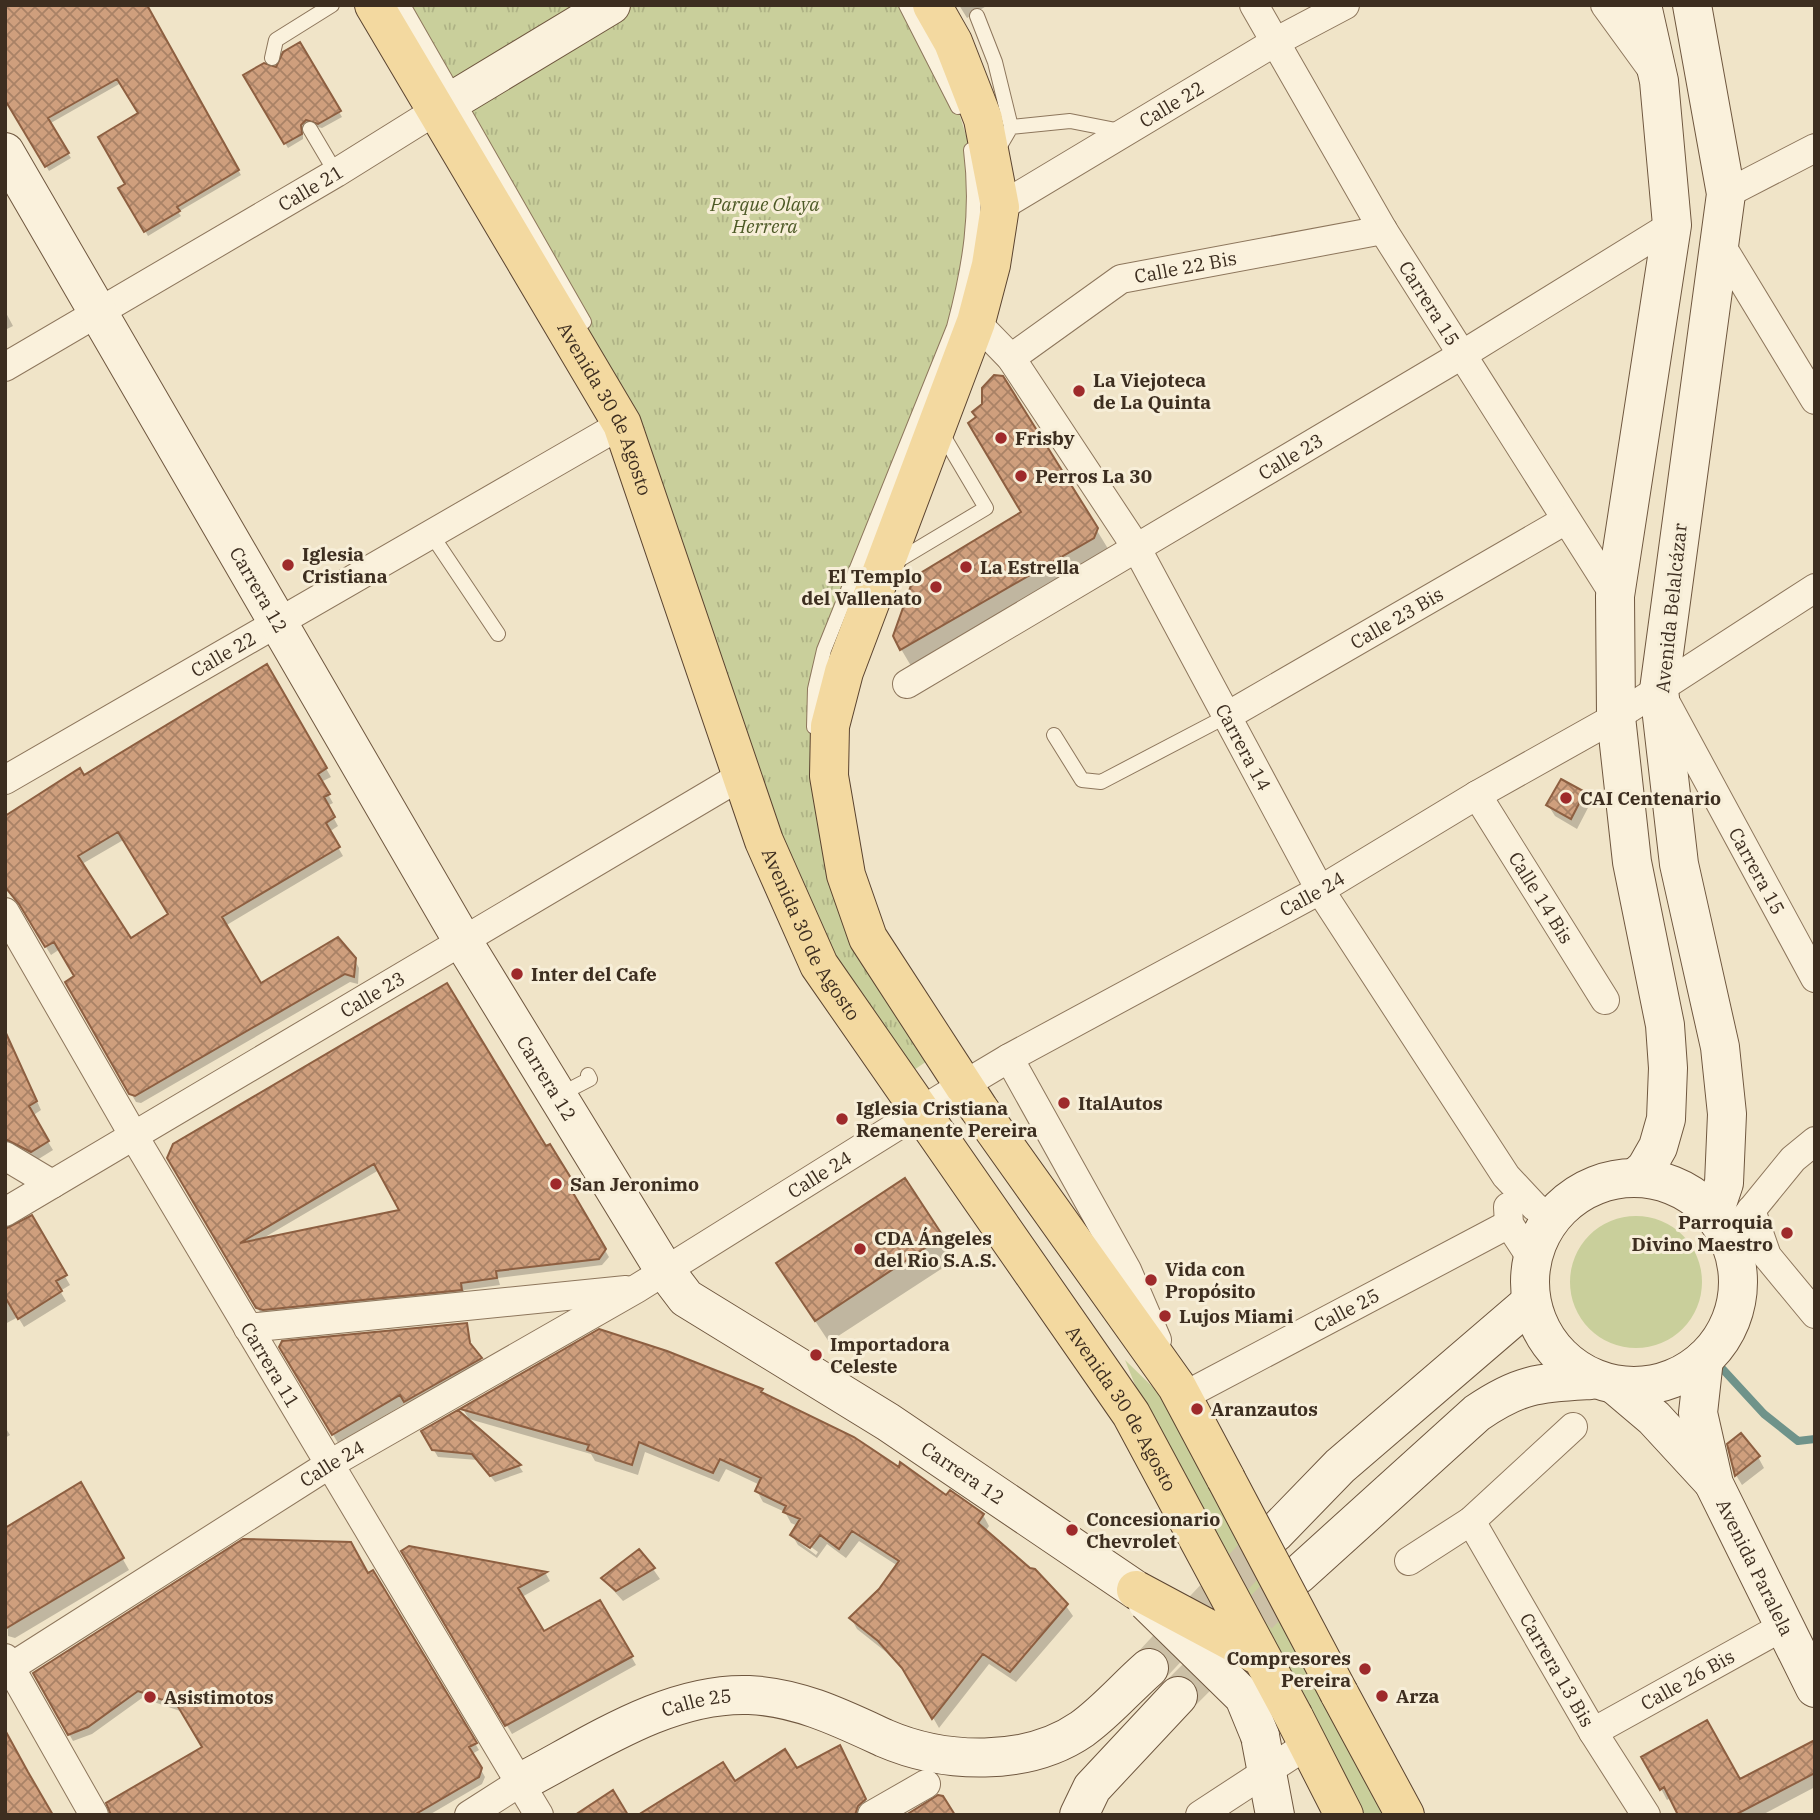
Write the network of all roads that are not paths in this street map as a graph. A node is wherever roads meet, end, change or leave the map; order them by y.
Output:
1 (332, 5) edge
2 (374, 5) edge
3 (403, 5) edge
4 (611, 5) edge
5 (906, 5) edge
6 (932, 5) edge
7 (1254, 5) edge
8 (1345, 5) edge
9 (1605, 5) edge
10 (1642, 5) edge
11 (1692, 5) edge
12 (966, 25) junction
13 (1275, 43) junction
14 (272, 58) dead end
15 (1659, 80) junction
16 (446, 104) junction
17 (1011, 127) junction
18 (310, 129) dead end
19 (1126, 132) junction
20 (975, 141) junction
21 (1815, 148) edge
22 (5, 152) edge
23 (336, 173) junction
24 (1726, 194) junction
25 (1000, 207) junction
26 (1672, 225) junction
27 (1383, 230) junction
28 (1721, 245) junction
29 (99, 312) junction
30 (976, 323) junction
31 (590, 333) dead end
32 (1460, 356) junction
33 (1011, 358) junction
34 (5, 367) edge
35 (1815, 400) edge
36 (622, 424) junction
37 (938, 427) junction
38 (1566, 520) junction
39 (431, 534) junction
40 (1136, 547) junction
41 (881, 571) junction
42 (1815, 588) edge
43 (1615, 596) junction
44 (279, 622) junction
45 (498, 634) dead end
46 (907, 684) dead end
47 (1659, 690) junction
48 (1227, 716) junction
49 (1616, 717) junction
50 (1054, 735) dead end
51 (813, 744) dead end
52 (741, 776) junction
53 (5, 780) edge
54 (1477, 795) junction
55 (792, 865) dead end
56 (1320, 890) junction
57 (5, 912) edge
58 (846, 922) dead end
59 (462, 940) junction
60 (1815, 978) edge
61 (1605, 1000) dead end
62 (1009, 1058) junction
63 (942, 1098) junction
64 (135, 1138) junction
65 (1815, 1141) edge
66 (5, 1156) edge
67 (1506, 1176) junction
68 (1635, 1178) junction
69 (52, 1184) junction
70 (5, 1212) edge
71 (1554, 1218) junction
72 (1732, 1218) junction
73 (1509, 1224) junction
74 (1530, 1256) junction
75 (651, 1280) junction
76 (1085, 1285) dead end
77 (1531, 1302) junction
78 (1815, 1314) edge
79 (248, 1328) junction
80 (1704, 1359) junction
81 (1603, 1382) junction
82 (1179, 1392) junction
83 (1573, 1427) dead end
84 (330, 1464) junction
85 (1714, 1484) junction
86 (1471, 1521) junction
87 (1275, 1533) tunnel mouth
88 (1409, 1561) dead end
89 (1298, 1575) tunnel mouth
90 (1136, 1590) junction
91 (1784, 1626) junction
92 (1262, 1657) junction
93 (8, 1662) edge
94 (1149, 1668) tunnel mouth
95 (1815, 1688) edge
96 (1178, 1696) tunnel mouth
97 (1300, 1731) junction
98 (1593, 1732) junction
99 (1263, 1752) junction
100 (934, 1770) junction
101 (529, 1799) edge
102 (94, 1815) edge
103 (468, 1815) edge
104 (872, 1815) edge
105 (1079, 1815) edge
106 (1200, 1815) edge
107 (1275, 1815) edge
108 (1344, 1815) edge
109 (1359, 1815) edge
110 (1405, 1815) edge
111 (1646, 1815) edge

1 - 14 lane
2 - 16 main road, Avenida 30 de Agosto
3 - 16 lane
4 - 16 main road, Calle 21
5 - 20 lane
6 - 12 main road, Avenida 30 de Agosto
7 - 13 street, Carrera 15
8 - 13 street, Calle 22
9 - 15 street
10 - 15 main road
11 - 24 main road, Avenida Belalcázar
12 - 17 lane
12 - 20 main road, Avenida 30 de Agosto
13 - 19 street, Calle 22
13 - 27 street, Carrera 15
15 - 26 main road
16 - 23 street, Calle 21
16 - 31 lane
16 - 36 main road, Avenida 30 de Agosto
17 - 19 lane
17 - 20 lane
18 - 23 lane
19 - 25 street, Calle 22
20 - 25 main road, Avenida 30 de Agosto
20 - 51 lane
21 - 24 street
22 - 29 main road, Carrera 12
23 - 29 street, Calle 21
24 - 28 main road, Avenida Belalcázar
25 - 30 main road, Avenida 30 de Agosto
26 - 32 street, Calle 23
26 - 43 main road
27 - 32 street, Carrera 15
27 - 33 street, Calle 22 Bis
28 - 35 street
28 - 47 main road, Avenida Belalcázar
29 - 34 street, Calle 21
29 - 44 main road, Carrera 12
30 - 33 street, Carrera 14
30 - 37 main road, Avenida 30 de Agosto
32 - 38 street, Carrera 15
32 - 40 street, Calle 23
33 - 40 street, Carrera 14
36 - 39 street, Calle 22
36 - 52 main road, Avenida 30 de Agosto
37 - 41 main road, Avenida 30 de Agosto
37 - 41 lane
38 - 43 street, Carrera 15
38 - 48 street, Calle 23 Bis
39 - 44 street, Calle 22
39 - 45 lane
40 - 46 street, Calle 23
40 - 48 street, Carrera 14
41 - 63 main road, Avenida 30 de Agosto
42 - 47 street, Calle 24
43 - 49 main road
44 - 53 street, Calle 22
44 - 59 main road, Carrera 12
47 - 49 street, Calle 24
47 - 60 street, Carrera 15
47 - 72 main road, Avenida Belalcázar
48 - 50 lane
48 - 56 street, Carrera 14
49 - 54 street, Calle 24
49 - 68 main road
52 - 59 street, Calle 23
52 - 63 main road, Avenida 30 de Agosto
54 - 56 street, Calle 24
54 - 61 street, Calle 14 Bis
55 - 63 lane
56 - 62 street, Calle 24
56 - 67 street, Carrera 14
57 - 64 street, Carrera 11
58 - 63 lane
59 - 64 street, Calle 23
59 - 75 main road, Carrera 12
62 - 63 street, Calle 24
62 - 82 street
63 - 75 street, Calle 24
63 - 76 lane
63 - 82 main road, Avenida 30 de Agosto
63 - 92 main road, Avenida 30 de Agosto, bridge
63 - 109 lane
64 - 69 street, Calle 23
64 - 79 street, Carrera 11
65 - 72 street
66 - 69 street
67 - 71 street, Carrera 14
67 - 73 street, Carrera 14
68 - 71 main road
68 - 72 main road
69 - 70 street, Calle 23
71 - 74 main road
72 - 78 street
72 - 80 main road
73 - 74 street, Carrera 14
73 - 82 street, Calle 25
74 - 77 main road
75 - 79 street
75 - 84 street, Calle 24
75 - 90 main road, Carrera 12
77 - 81 main road
77 - 87 main road
79 - 84 street, Carrera 11
80 - 81 main road
80 - 85 main road, Avenida Paralela
81 - 85 main road, Avenida Paralela
81 - 89 main road
82 - 110 main road, Avenida 30 de Agosto, bridge
83 - 86 street
84 - 93 street, Calle 24
84 - 101 street, Carrera 11
85 - 91 main road, Avenida Paralela
86 - 88 street
86 - 98 street, Carrera 13 Bis
90 - 92 main road, bridge
90 - 99 main road, Carrera 12, bridge
91 - 95 main road, Avenida Paralela
91 - 98 street, Calle 26 Bis
92 - 97 main road, Avenida 30 de Agosto, bridge
93 - 102 street
94 - 100 main road, Calle 25
96 - 105 main road
97 - 99 street
97 - 108 main road, Avenida 30 de Agosto
98 - 111 street, Carrera 13 Bis
99 - 106 street
99 - 107 main road, Carrera 12
100 - 101 main road, Calle 25
100 - 104 street
101 - 103 street, Calle 25

